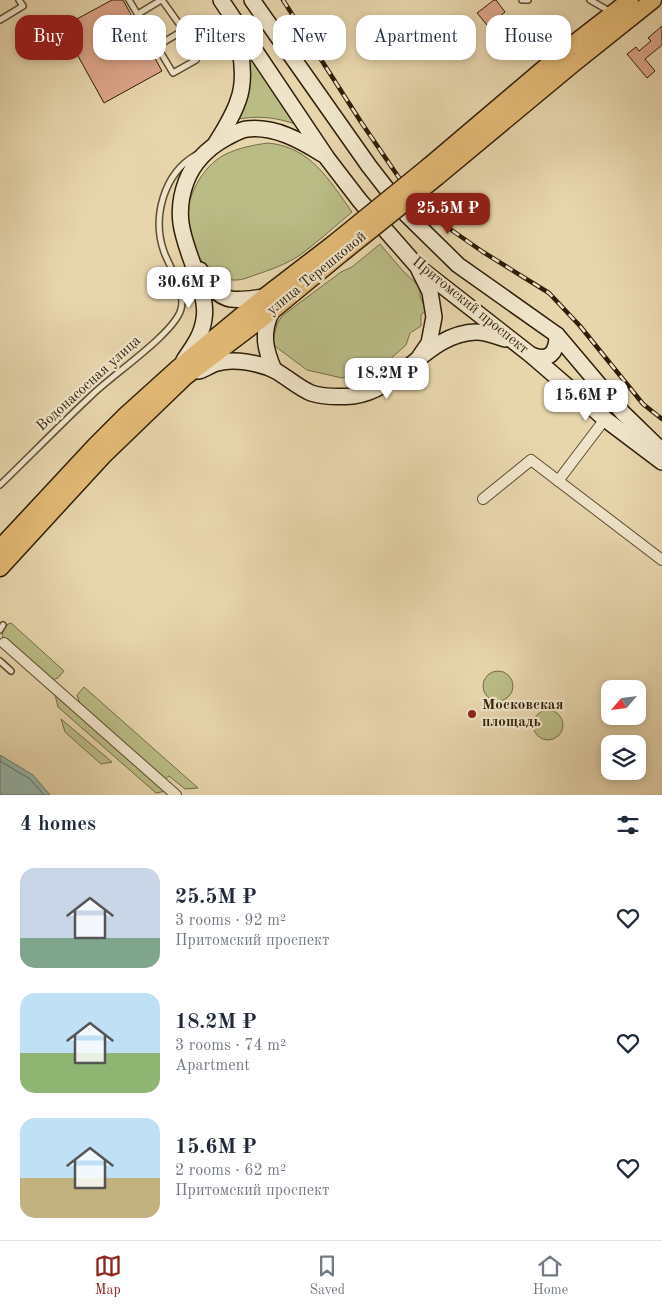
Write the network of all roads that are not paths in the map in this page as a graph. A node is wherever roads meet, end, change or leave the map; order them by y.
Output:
1 (19, 0) edge
2 (129, 0) edge
3 (162, 0) edge
4 (252, 0) edge
5 (522, 0) edge
6 (528, 0) edge
7 (590, 0) edge
8 (653, 0) edge
9 (628, 1) edge
10 (224, 3) edge
11 (614, 13) junction
12 (138, 14) joint
13 (176, 19) edge
14 (0, 20) edge
15 (165, 60) edge
16 (196, 60) edge
17 (216, 143) junction
18 (327, 158) junction
19 (433, 172) junction
20 (187, 249) junction
21 (417, 266) junction
22 (268, 304) junction
23 (558, 335) junction
24 (514, 342) junction
25 (531, 355) junction
26 (420, 357) junction
27 (274, 370) junction
28 (182, 373) junction
29 (605, 418) junction
30 (662, 451) edge
31 (662, 462) edge
32 (558, 481) junction
33 (0, 485) edge
34 (483, 498) dead end
35 (0, 548) edge
36 (662, 560) edge
37 (0, 568) edge
38 (4, 643) dead end
39 (0, 661) edge
40 (11, 671) dead end
41 (176, 795) edge

1 - 14 lane
2 - 12 lane
3 - 12 lane
3 - 13 lane
4 - 23 main road, Притомский проспект
5 - 6 lane
7 - 11 lane
8 - 19 main road, улица Терешковой
9 - 11 main road, улица Терешковой
10 - 17 main road
10 - 18 main road, Притомский проспект
11 - 19 main road, улица Терешковой
15 - 16 lane
17 - 18 main road
17 - 20 main road
17 - 33 lane, Водонасосная улица
18 - 21 main road, Притомский проспект
19 - 22 main road, улица Терешковой, bridge
20 - 22 main road
20 - 28 main road
21 - 24 main road, Притомский проспект
21 - 26 main road
22 - 27 main road
22 - 28 main road, улица Терешковой
23 - 25 main road
23 - 30 main road, Притомский проспект
24 - 25 main road, Притомский проспект
24 - 26 main road
25 - 29 main road, Притомский проспект
26 - 27 main road
27 - 28 main road
28 - 35 main road, улица Терешковой
28 - 37 main road, улица Терешковой
29 - 31 main road, Притомский проспект
29 - 32 street
32 - 34 street
32 - 36 street
38 - 41 street
39 - 40 lane

